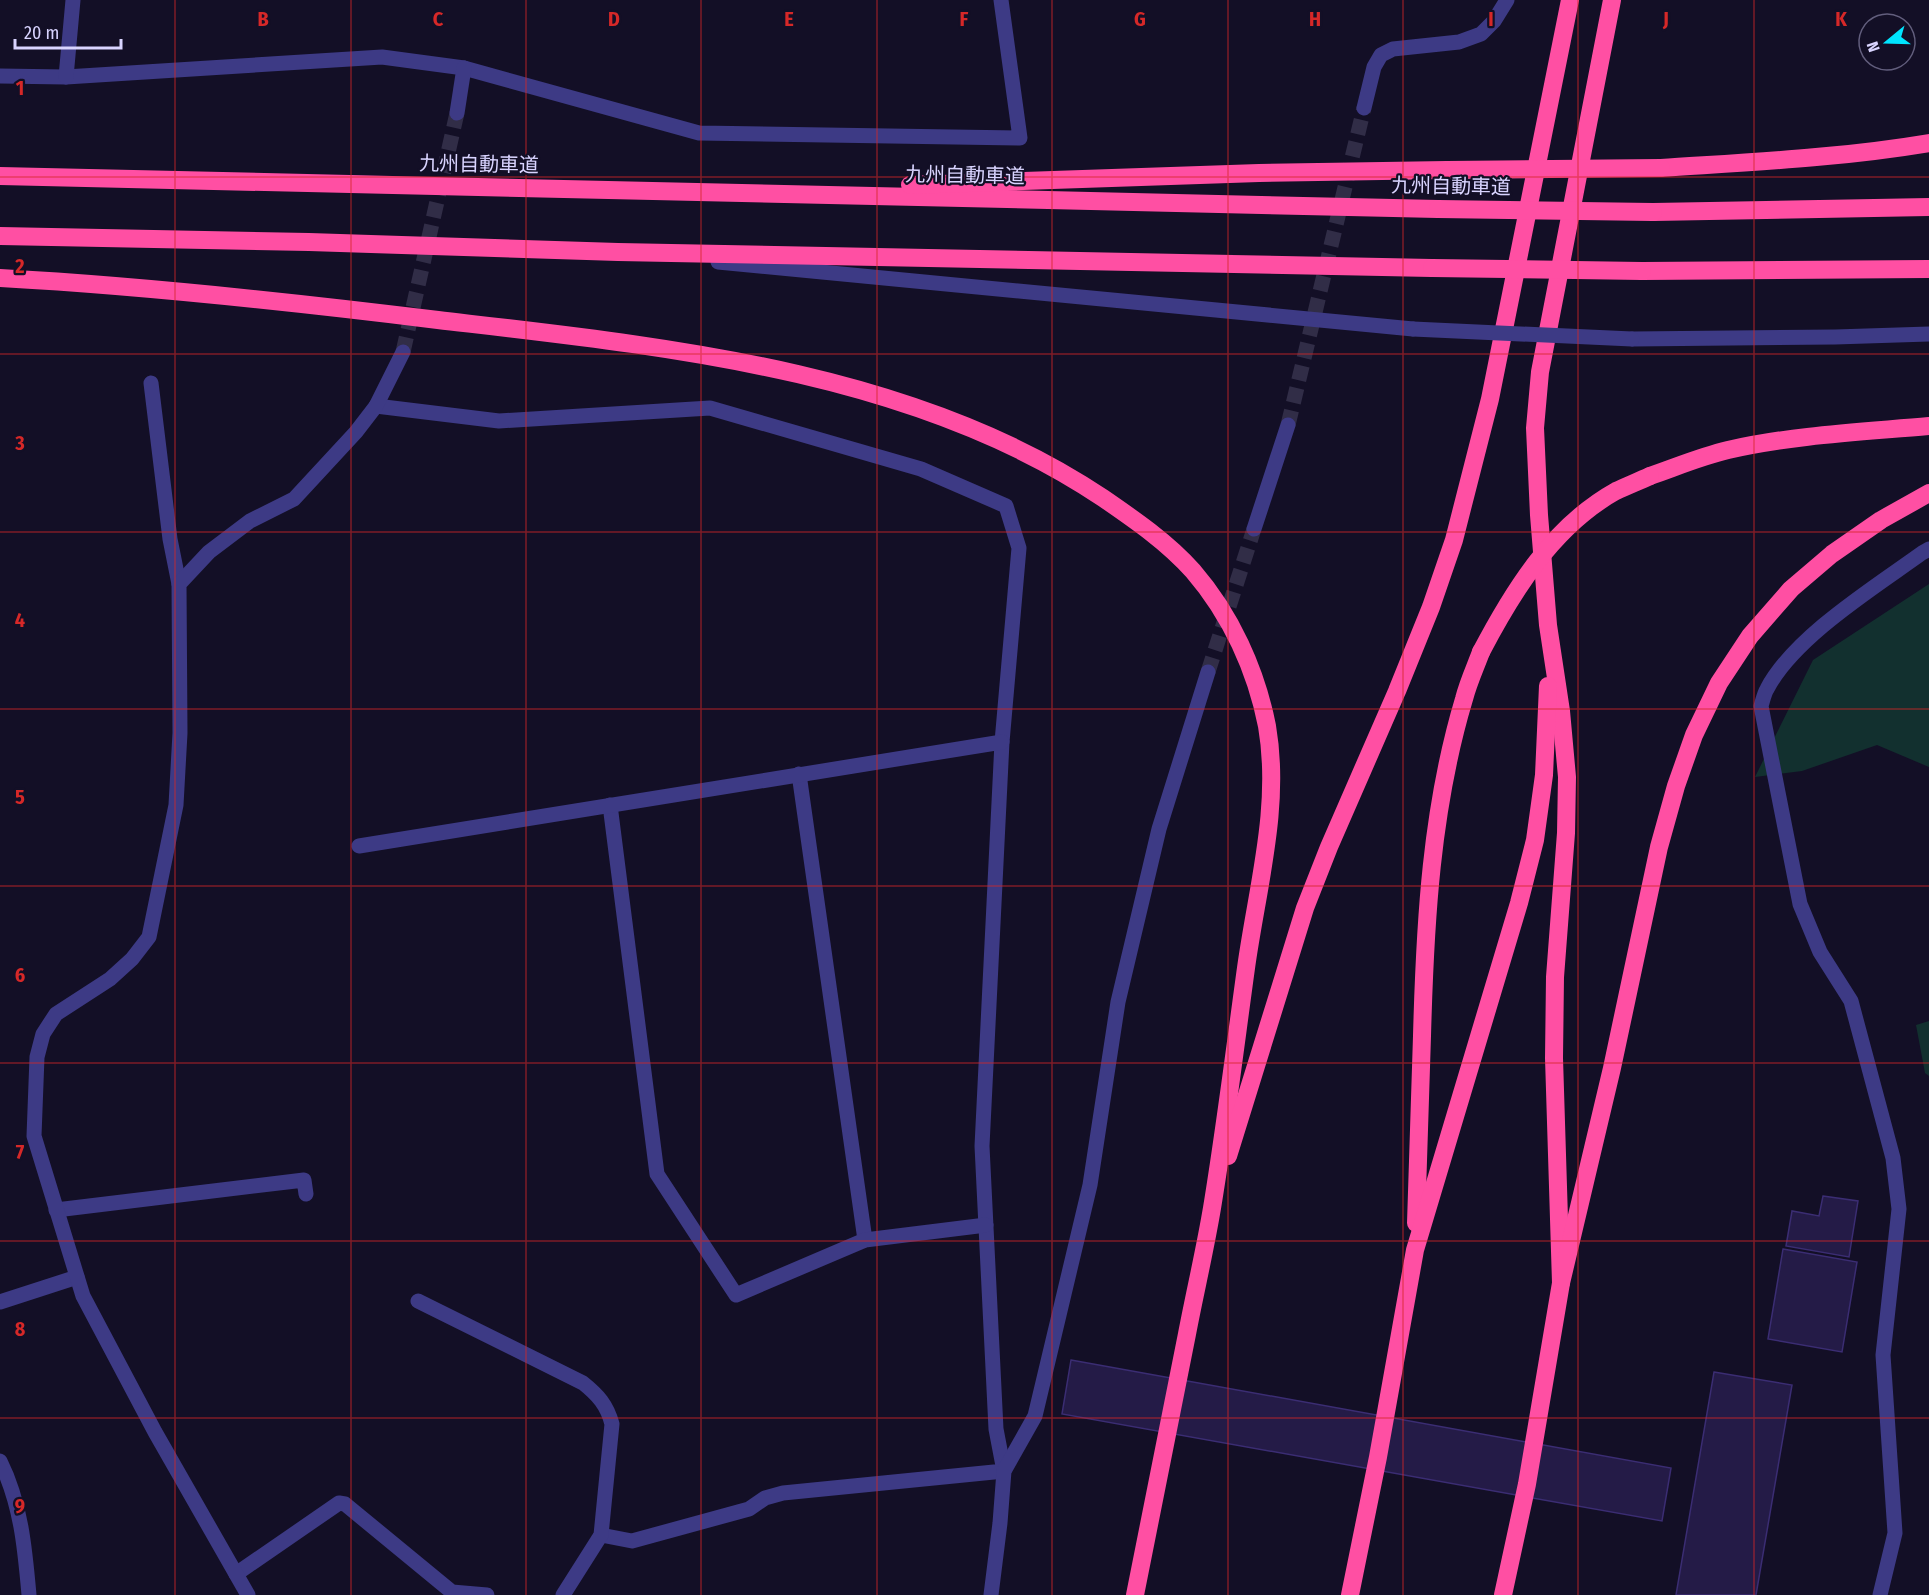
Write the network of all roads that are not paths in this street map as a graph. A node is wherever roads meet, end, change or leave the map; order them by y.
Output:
1 (73, 0) edge
2 (1001, 0) edge
3 (1507, 0) edge
4 (1570, 0) edge
5 (1612, 0) edge
6 (464, 68) junction
7 (0, 76) edge
8 (66, 77) junction
9 (1364, 108) tunnel mouth
10 (457, 113) tunnel mouth
11 (1929, 143) edge
12 (0, 176) edge
13 (716, 191) junction
14 (1929, 207) edge
15 (0, 236) edge
16 (618, 252) junction
17 (1929, 269) edge
18 (0, 278) edge
19 (1929, 334) edge
20 (403, 352) tunnel mouth
21 (151, 383) dead end
22 (376, 406) junction
23 (1288, 425) tunnel mouth
24 (1929, 426) edge
25 (1929, 494) edge
26 (1254, 529) tunnel mouth
27 (1929, 549) edge
28 (178, 584) junction
29 (1548, 625) junction
30 (1208, 672) tunnel mouth
31 (1002, 742) junction
32 (799, 774) junction
33 (610, 805) junction
34 (359, 846) dead end
35 (306, 1194) dead end
36 (1212, 1209) junction
37 (56, 1210) junction
38 (986, 1225) junction
39 (865, 1240) junction
40 (1415, 1250) junction
41 (77, 1277) junction
42 (1561, 1283) junction
43 (418, 1301) dead end
44 (0, 1302) edge
45 (0, 1461) edge
46 (1004, 1471) junction
47 (601, 1535) junction
48 (236, 1574) junction
49 (29, 1595) edge
50 (248, 1595) edge
51 (487, 1595) edge
52 (563, 1595) edge
53 (992, 1595) edge
54 (1136, 1595) edge
55 (1350, 1595) edge
56 (1503, 1595) edge
57 (1880, 1595) edge

1 - 8 street
2 - 6 street
3 - 9 street
4 - 36 highway
5 - 29 highway
6 - 8 street
6 - 10 street
7 - 8 street
11 - 13 highway, bridge
12 - 13 highway, 九州自動車道
13 - 14 highway, 九州自動車道, bridge
15 - 16 highway
16 - 17 highway, bridge
16 - 19 street, bridge
18 - 36 highway
20 - 22 street
21 - 28 street
22 - 28 street
22 - 31 street
23 - 26 street
24 - 40 highway, bridge
25 - 42 highway
27 - 57 street
28 - 37 street
29 - 40 highway
29 - 42 highway
30 - 46 street
31 - 32 street
31 - 38 street
32 - 33 street
32 - 39 street
33 - 34 street
33 - 39 street
35 - 37 street
36 - 54 highway
37 - 41 street
38 - 39 street
38 - 46 street
40 - 55 highway
41 - 44 street
41 - 48 street
42 - 56 highway
43 - 47 street
45 - 49 street
46 - 47 street
46 - 53 street
47 - 52 street
48 - 50 street
48 - 51 street

